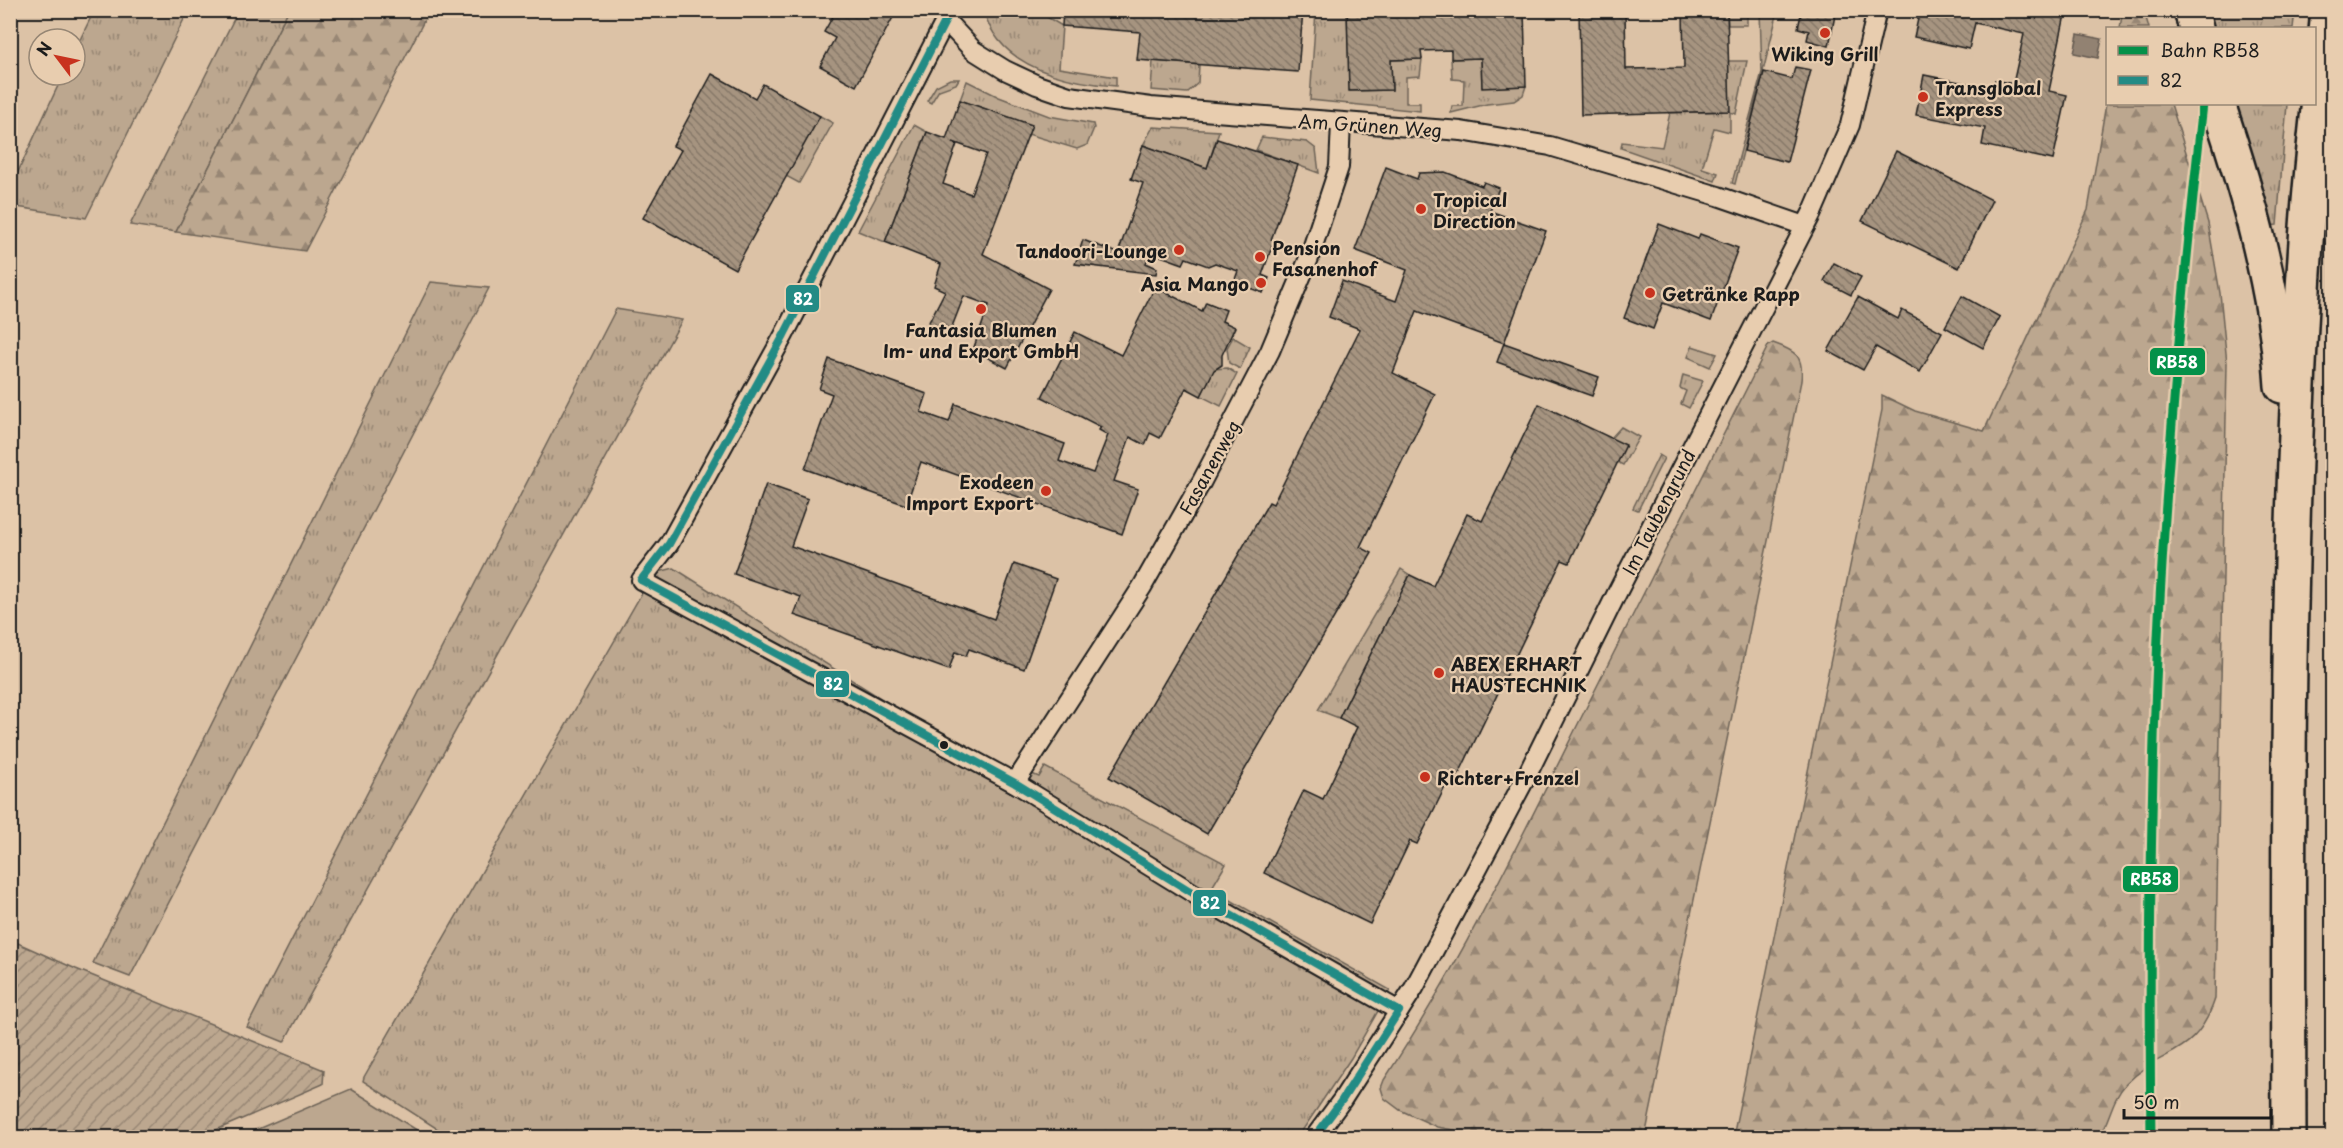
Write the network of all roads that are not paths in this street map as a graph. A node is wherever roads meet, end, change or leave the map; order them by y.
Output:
1 (1877, 10) edge
2 (2191, 10) edge
3 (2316, 10) edge
4 (2328, 10) edge
5 (949, 16) edge
6 (2196, 27) edge
7 (2328, 40) edge
8 (2218, 105) edge
9 (1341, 123) junction
10 (1805, 226) junction
11 (2292, 540) junction
12 (1015, 783) junction
13 (1403, 1006) junction
14 (1314, 1137) edge
15 (2289, 1137) edge

1 - 10 street, Im Taubengrund
2 - 6 highway
3 - 7 highway
4 - 7 highway, bridge
5 - 9 street, Am Grünen Weg
5 - 12 street
7 - 11 highway
8 - 11 highway
9 - 10 street, Am Grünen Weg
9 - 12 street, Fasanenweg
10 - 13 street, Im Taubengrund
11 - 15 highway
12 - 13 street
13 - 14 street, Im Taubengrund

